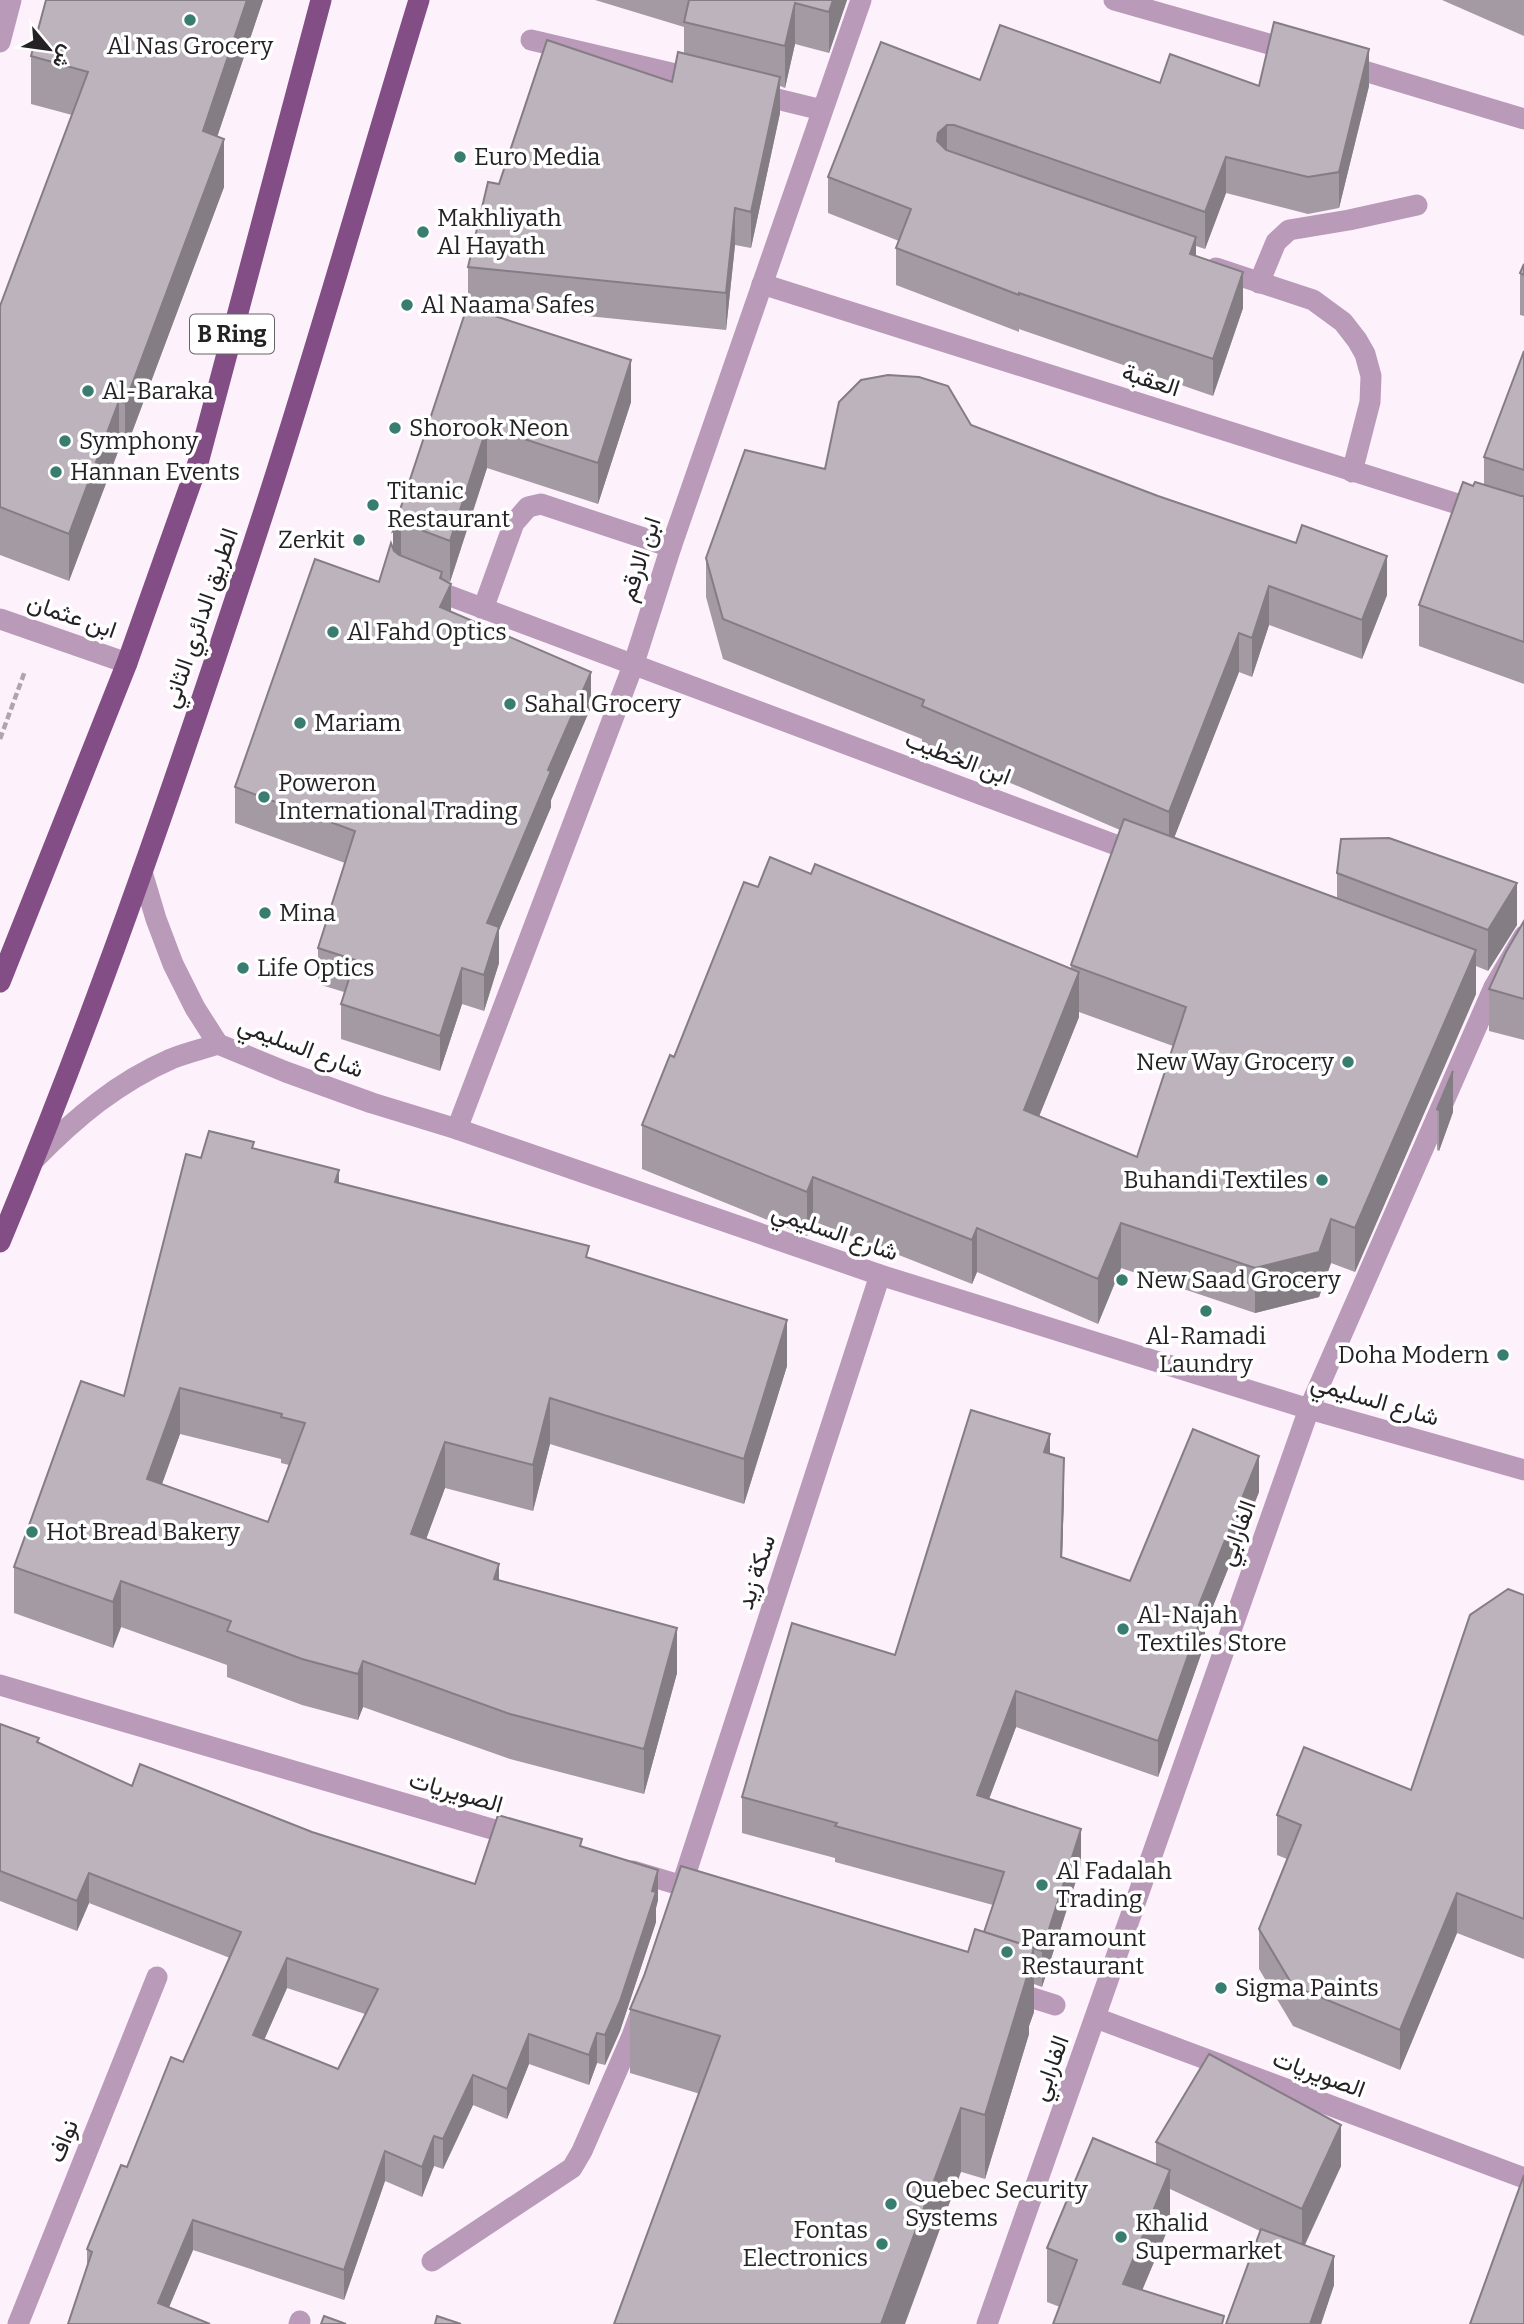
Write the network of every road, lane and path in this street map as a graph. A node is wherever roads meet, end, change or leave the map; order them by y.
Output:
1 (11, 0) edge
2 (321, 0) edge
3 (419, 0) edge
4 (861, 0) edge
5 (1114, 0) edge
6 (531, 40) dead end
7 (0, 42) edge
8 (822, 110) junction
9 (1524, 119) edge
10 (1417, 205) dead end
11 (1194, 260) edge
12 (1259, 283) junction
13 (762, 284) junction
14 (1352, 471) junction
15 (1524, 524) edge
16 (671, 547) junction
17 (404, 579) edge
18 (483, 609) junction
19 (0, 619) edge
20 (38, 633) junction
21 (127, 663) junction
22 (634, 663) junction
23 (0, 739) edge
24 (1154, 860) edge
25 (142, 872) junction
26 (1524, 936) edge
27 (0, 982) edge
28 (218, 1044) junction
29 (457, 1129) junction
30 (35, 1159) junction
31 (0, 1242) edge
32 (880, 1275) junction
33 (1309, 1409) junction
34 (1524, 1470) edge
35 (0, 1685) edge
36 (535, 1842) edge
37 (615, 1866) edge
38 (682, 1885) junction
39 (720, 1898) edge
40 (673, 1910) edge
41 (157, 1977) dead end
42 (990, 1985) edge
43 (645, 1998) edge
44 (1055, 2006) dead end
45 (1096, 2018) junction
46 (1524, 2178) edge
47 (432, 2261) dead end
48 (18, 2324) edge
49 (987, 2324) edge

1 - 7 street
2 - 21 main road, B Ring
3 - 25 main road, الطريق الدائري الثاني / B Ring
4 - 8 street, ابن الارقم
5 - 9 street
6 - 8 street
8 - 13 street, ابن الارقم
10 - 12 street
11 - 12 street
12 - 14 street
13 - 14 street, العقبة
13 - 16 street, ابن الارقم
14 - 15 street, العقبة
16 - 18 street
16 - 22 street, ابن الارقم
17 - 18 street, ابن الخطيب
18 - 22 street, ابن الخطيب
19 - 20 street, ابن عثمان
20 - 21 street, ابن عثمان
20 - 23 path
21 - 27 main road, B Ring
22 - 24 street, ابن الخطيب
22 - 29 street, ابن الارقم
25 - 28 street, شارع السليمي
25 - 30 main road, الطريق الدائري الثاني / B Ring
26 - 33 street, الفارابي
28 - 29 street, شارع السليمي
28 - 30 street, شارع السليمي
29 - 32 street, شارع السليمي
30 - 31 main road, الطريق الدائري الثاني / B Ring
32 - 33 street, شارع السليمي
32 - 38 street, سكة زيد
33 - 34 street, شارع السليمي
33 - 45 street, الفارابي
35 - 36 street, الصويريات
37 - 38 street
38 - 39 street
38 - 40 street, سكة زيد
41 - 48 street, نواف
42 - 44 street
43 - 47 street
45 - 46 street, الصويريات
45 - 49 street, الفارابي

